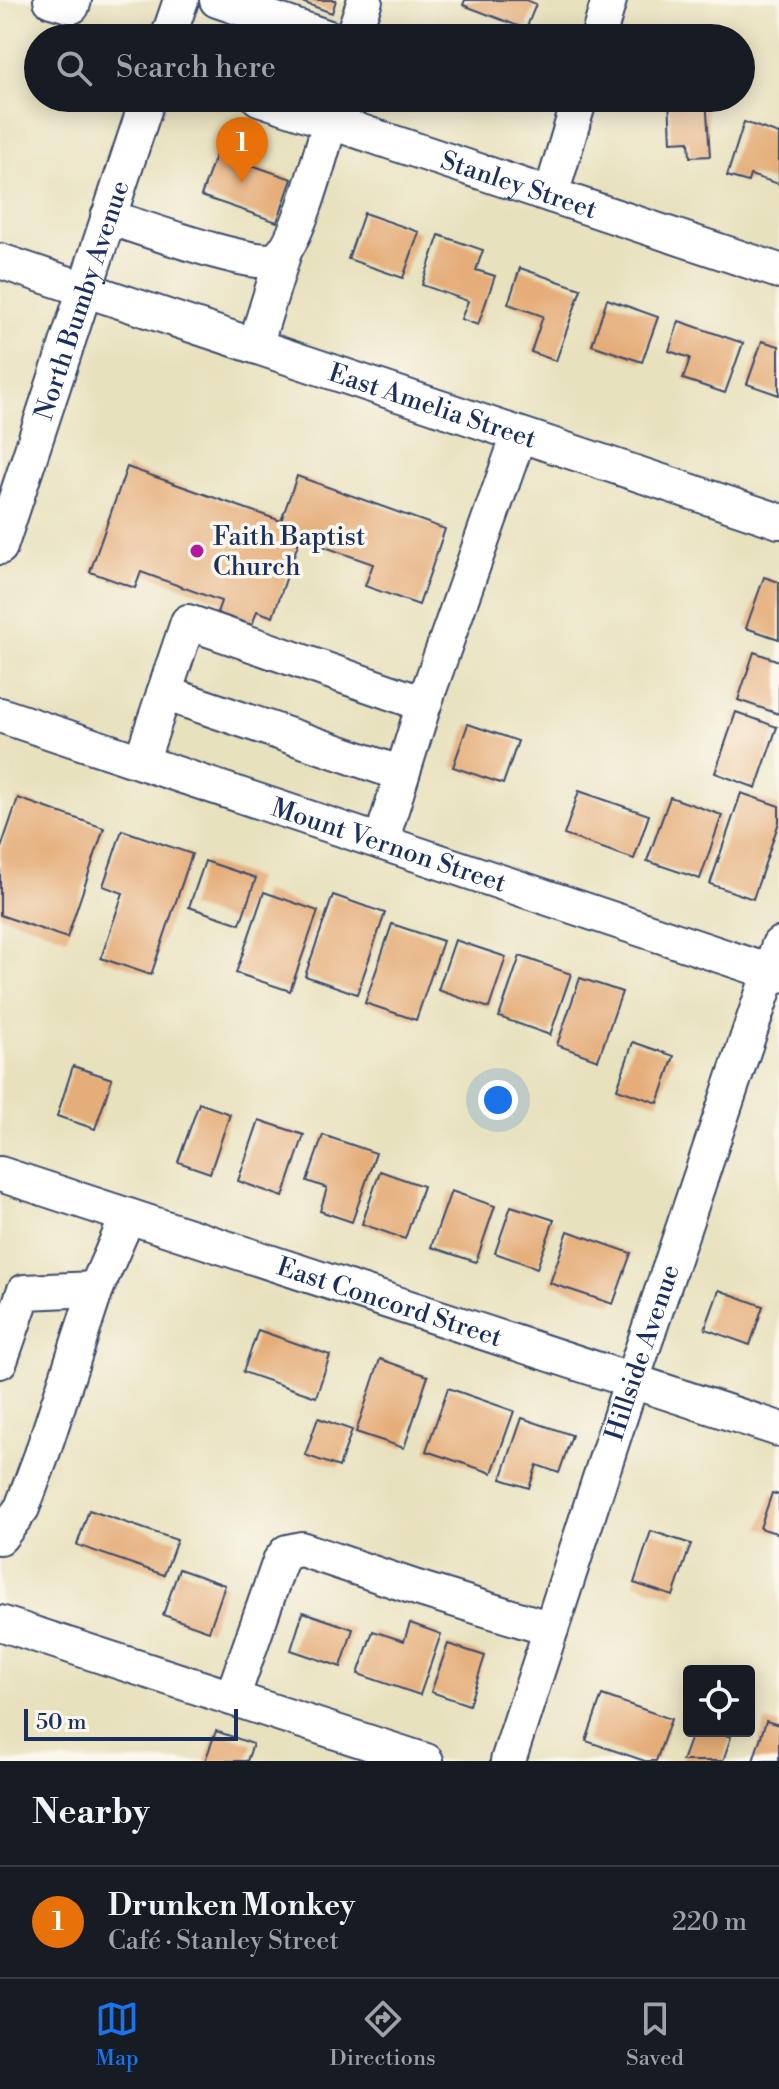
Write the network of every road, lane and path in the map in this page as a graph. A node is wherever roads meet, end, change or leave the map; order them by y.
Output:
1 (51, 0) edge
2 (74, 0) edge
3 (181, 0) edge
4 (217, 0) edge
5 (365, 0) edge
6 (609, 0) edge
7 (173, 24) edge
8 (288, 24) edge
9 (357, 24) edge
10 (602, 24) edge
11 (143, 112) edge
12 (576, 112) edge
13 (329, 113) edge
14 (551, 195) junction
15 (108, 217) junction
16 (284, 252) junction
17 (0, 261) edge
18 (779, 271) edge
19 (84, 289) junction
20 (255, 346) junction
21 (519, 435) junction
22 (779, 521) edge
23 (0, 547) edge
24 (164, 693) junction
25 (424, 704) junction
26 (0, 715) edge
27 (141, 762) junction
28 (402, 774) junction
29 (381, 842) junction
30 (776, 964) edge
31 (0, 1174) edge
32 (128, 1216) junction
33 (96, 1289) junction
34 (0, 1361) edge
35 (632, 1380) junction
36 (779, 1429) edge
37 (0, 1537) edge
38 (0, 1623) edge
39 (551, 1629) junction
40 (232, 1698) junction
41 (426, 1761) edge
42 (508, 1761) edge

1 - 2 street
3 - 7 street
4 - 8 street
5 - 9 street
6 - 10 street
11 - 15 street, North Bumby Avenue
12 - 14 street
13 - 14 street, Stanley Street
13 - 16 street
14 - 18 street, Stanley Street
15 - 16 street
15 - 19 street, North Bumby Avenue
16 - 20 street
17 - 19 street, East Amelia Street
19 - 20 street, East Amelia Street
19 - 23 street, North Bumby Avenue
20 - 21 street, East Amelia Street
21 - 22 street, East Amelia Street
21 - 25 street
24 - 25 street
24 - 27 street
24 - 28 street
25 - 28 street
26 - 27 street, Mount Vernon Street
27 - 29 street, Mount Vernon Street
28 - 29 street
29 - 30 street, Mount Vernon Street
30 - 35 street, Hillside Avenue
31 - 32 street, East Concord Street
32 - 33 street
32 - 35 street, East Concord Street
33 - 34 street
33 - 37 street
35 - 36 street, East Concord Street
35 - 39 street, Hillside Avenue
38 - 40 street
39 - 40 street
39 - 42 street, Hillside Avenue
40 - 41 street

